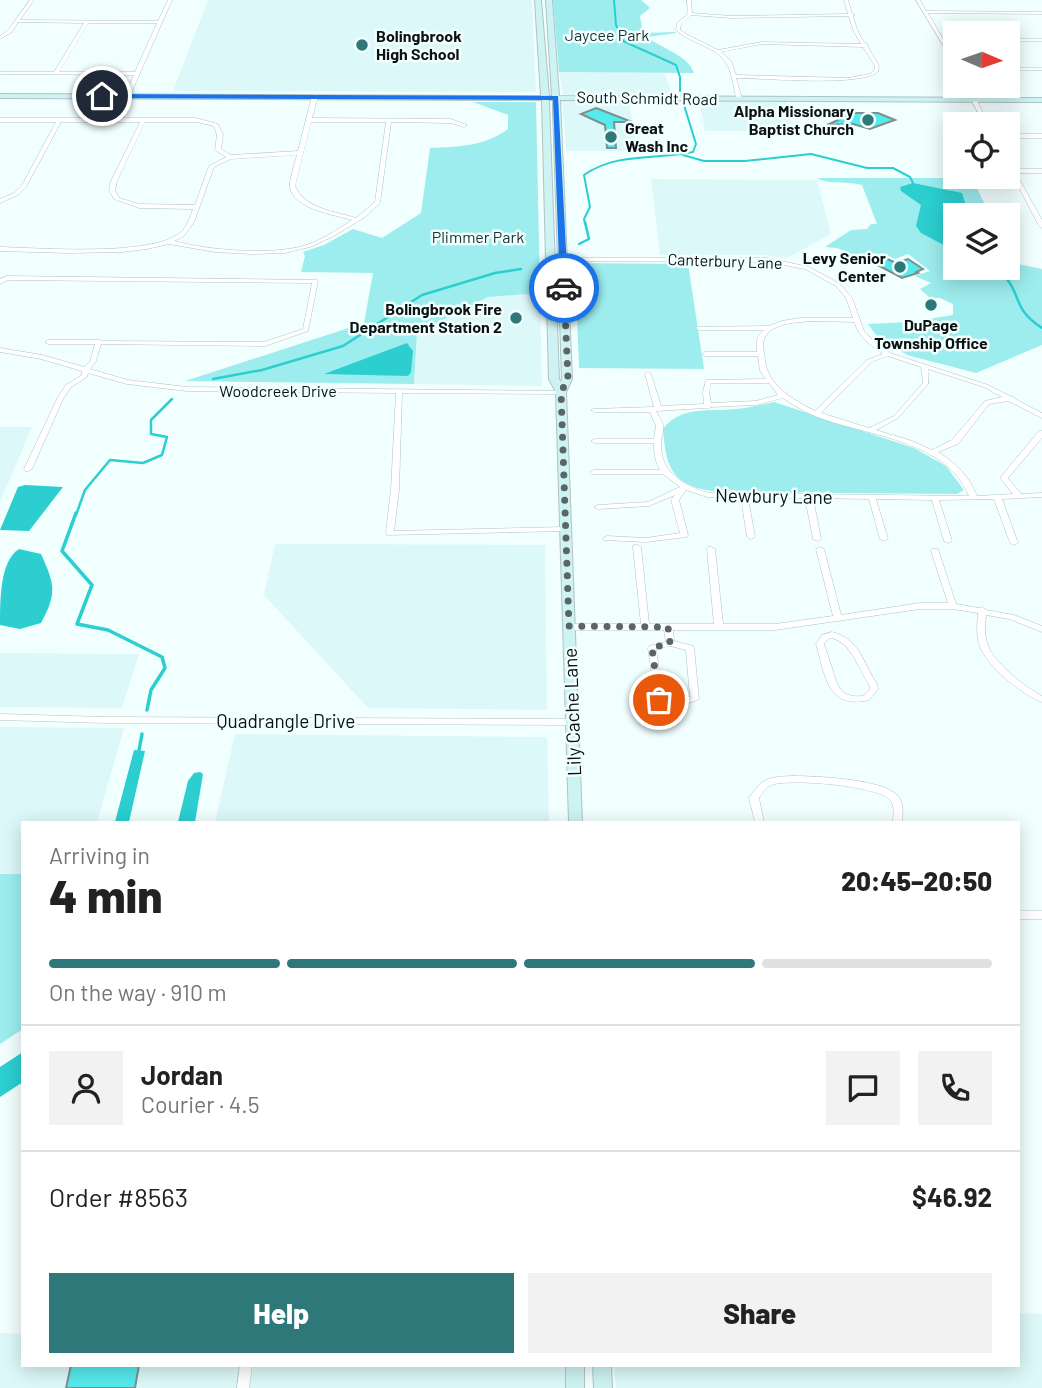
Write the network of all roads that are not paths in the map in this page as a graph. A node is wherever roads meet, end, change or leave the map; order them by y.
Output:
1 (32, 0) edge
2 (170, 0) edge
3 (538, 0) edge
4 (549, 0) edge
5 (689, 0) edge
6 (846, 0) edge
7 (918, 0) edge
8 (925, 12) junction
9 (1042, 13) edge
10 (690, 14) junction
11 (853, 15) junction
12 (17, 21) junction
13 (87, 22) junction
14 (160, 22) junction
15 (0, 38) edge
16 (941, 40) joint
17 (1020, 40) edge
18 (1042, 40) edge
19 (943, 43) edge
20 (867, 46) junction
21 (719, 51) junction
22 (1020, 69) edge
23 (1042, 69) edge
24 (0, 74) edge
25 (55, 74) junction
26 (137, 74) junction
27 (871, 75) junction
28 (734, 76) junction
29 (879, 78) dead end
30 (0, 96) edge
31 (127, 96) junction
32 (315, 96) junction
33 (545, 97) junction
34 (556, 98) junction
35 (739, 99) junction
36 (974, 100) junction
37 (1042, 100) edge
38 (980, 112) edge
39 (60, 119) junction
40 (144, 119) junction
41 (0, 120) edge
42 (310, 120) junction
43 (389, 120) junction
44 (464, 125) dead end
45 (1020, 136) edge
46 (1042, 136) edge
47 (299, 153) junction
48 (230, 157) junction
49 (1020, 171) edge
50 (1042, 171) edge
51 (1020, 185) edge
52 (0, 201) edge
53 (196, 207) junction
54 (1033, 210) junction
55 (1042, 210) edge
56 (354, 219) junction
57 (1042, 226) edge
58 (169, 242) junction
59 (0, 249) edge
60 (551, 259) junction
61 (563, 259) junction
62 (0, 282) edge
63 (855, 320) junction
64 (761, 322) dead end
65 (770, 327) junction
66 (699, 328) dead end
67 (99, 341) junction
68 (48, 342) dead end
69 (0, 350) edge
70 (705, 354) dead end
71 (888, 354) junction
72 (761, 355) junction
73 (924, 368) junction
74 (85, 371) junction
75 (648, 374) dead end
76 (768, 381) junction
77 (399, 392) junction
78 (561, 392) junction
79 (781, 396) junction
80 (1012, 398) junction
81 (708, 407) junction
82 (655, 409) junction
83 (595, 410) dead end
84 (816, 414) junction
85 (1042, 416) edge
86 (871, 430) junction
87 (1042, 433) edge
88 (595, 441) dead end
89 (656, 441) junction
90 (933, 452) junction
91 (28, 469) dead end
92 (594, 472) dead end
93 (664, 472) junction
94 (684, 488) junction
95 (1042, 495) edge
96 (744, 496) junction
97 (1019, 496) junction
98 (809, 497) junction
99 (872, 497) junction
100 (997, 497) junction
101 (935, 498) junction
102 (974, 498) junction
103 (598, 507) dead end
104 (565, 529) junction
105 (751, 537) dead end
106 (607, 538) dead end
107 (817, 539) dead end
108 (884, 539) dead end
109 (948, 541) dead end
110 (1013, 543) dead end
111 (637, 547) dead end
112 (711, 549) dead end
113 (820, 549) dead end
114 (935, 551) dead end
115 (953, 606) junction
116 (982, 610) junction
117 (838, 618) junction
118 (824, 620) junction
119 (569, 626) junction
120 (645, 627) junction
121 (668, 627) junction
122 (719, 628) junction
123 (1042, 629) edge
124 (832, 635) junction
125 (670, 643) junction
126 (1042, 699) edge
127 (0, 717) edge
128 (573, 722) junction
129 (576, 821) edge
130 (759, 821) edge
131 (897, 821) edge
132 (1020, 915) edge
133 (1042, 915) edge
134 (246, 1367) edge
135 (575, 1367) edge
136 (602, 1367) edge
137 (243, 1388) edge
138 (575, 1388) edge
139 (603, 1388) edge

1 - 12 street
2 - 14 street
3 - 33 street, Lily Cache Lane
4 - 34 street, Lily Cache Lane
5 - 10 street
6 - 11 street
7 - 8 street
8 - 9 street
8 - 16 street
10 - 11 street
10 - 21 street
11 - 20 street
12 - 13 street
12 - 15 street
13 - 14 street
13 - 25 street
14 - 26 street
16 - 19 street
17 - 18 street
20 - 21 street
20 - 27 street
21 - 28 street
22 - 23 street
24 - 25 street
25 - 26 street
26 - 31 street
27 - 28 street
27 - 29 street
28 - 35 street
30 - 31 street, South Schmidt Road
31 - 32 street, South Schmidt Road
32 - 33 street, South Schmidt Road
32 - 42 street
33 - 34 street, South Schmidt Road
33 - 60 street, Lily Cache Lane
34 - 35 street, South Schmidt Road
34 - 61 street, Lily Cache Lane
35 - 36 street, South Schmidt Road
36 - 37 street, South Schmidt Road
36 - 38 street
39 - 40 street
39 - 41 street
39 - 52 street
40 - 48 street
40 - 53 street
42 - 43 street
42 - 47 street
43 - 44 street
43 - 56 street
45 - 46 street
47 - 48 street
47 - 56 street
48 - 53 street
49 - 50 street
51 - 54 street
53 - 58 street
54 - 55 street
54 - 57 street
56 - 58 street
58 - 59 street
60 - 61 street
60 - 78 street, Lily Cache Lane
61 - 63 street, Canterbury Lane
61 - 78 street, Lily Cache Lane
62 - 67 street
63 - 65 street
63 - 71 street, Canterbury Lane
64 - 65 street
65 - 66 street
65 - 72 street
67 - 68 street
67 - 74 street
69 - 74 street, Woodcreek Drive
70 - 72 street
71 - 73 street, Canterbury Lane
71 - 84 street
72 - 76 street
73 - 80 street, Canterbury Lane
73 - 86 street
74 - 77 street, Woodcreek Drive
74 - 91 street
75 - 82 street
76 - 79 street
76 - 81 street
77 - 78 street, Woodcreek Drive
77 - 104 street
78 - 104 street, Lily Cache Lane
79 - 81 street
79 - 84 street
80 - 85 street, Canterbury Lane
80 - 90 street
81 - 82 street
82 - 83 street
82 - 89 street
84 - 86 street
86 - 90 street
87 - 97 street
88 - 89 street
89 - 93 street
90 - 102 street
92 - 93 street
93 - 94 street, Newbury Lane
94 - 96 street, Newbury Lane
94 - 103 street
94 - 106 street
95 - 97 street, Newbury Lane
96 - 98 street, Newbury Lane
96 - 105 street
97 - 100 street, Newbury Lane
98 - 99 street, Newbury Lane
98 - 107 street
99 - 101 street, Newbury Lane
99 - 108 street
100 - 102 street, Newbury Lane
100 - 110 street
101 - 102 street, Newbury Lane
101 - 109 street
104 - 119 street, Lily Cache Lane
111 - 120 street
112 - 122 street
113 - 117 street
114 - 115 street
115 - 116 street
115 - 117 street
116 - 123 street
116 - 126 street
117 - 118 street
118 - 122 street
118 - 124 street
119 - 120 street
119 - 128 street, Lily Cache Lane
120 - 121 street
121 - 122 street
121 - 125 street
124 - 124 street
125 - 125 street
127 - 128 street, Quadrangle Drive
128 - 129 street, Lily Cache Lane
130 - 131 street
132 - 133 street
134 - 137 street
135 - 138 street
136 - 139 street

